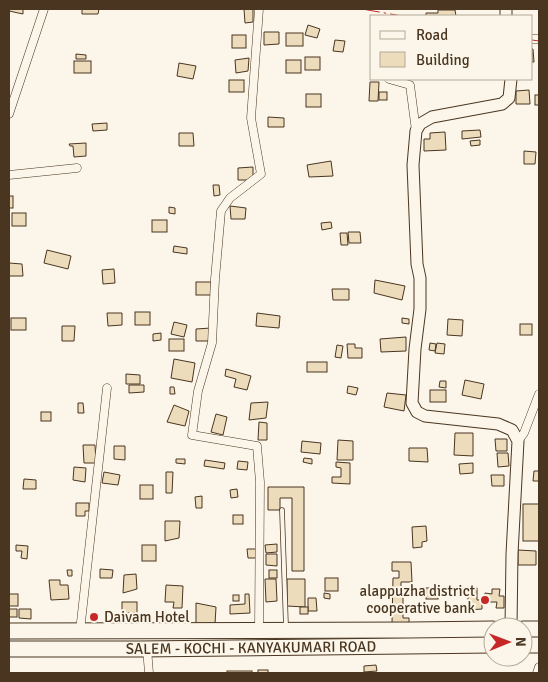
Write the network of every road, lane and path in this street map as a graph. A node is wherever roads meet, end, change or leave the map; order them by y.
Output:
1 (44, 9) edge
2 (259, 9) edge
3 (392, 80) edge
4 (511, 80) edge
5 (9, 114) edge
6 (416, 132) junction
7 (78, 168) dead end
8 (9, 175) edge
9 (107, 388) dead end
10 (539, 394) edge
11 (518, 435) junction
12 (282, 510) dead end
13 (510, 617) edge
14 (483, 629) edge
15 (9, 631) edge
16 (80, 631) junction
17 (259, 631) junction
18 (287, 631) junction
19 (483, 645) edge
20 (9, 648) edge
21 (147, 649) junction
22 (539, 667) edge
23 (149, 673) edge
24 (537, 673) edge

1 - 5 street
2 - 17 street
3 - 6 street
4 - 6 street
6 - 11 street
7 - 8 street
9 - 16 street
10 - 11 street
11 - 13 street
12 - 18 lane
14 - 18 highway, SALEM - KOCHI - KANYAKUMARI ROAD
15 - 16 highway, SALEM - KOCHI - KANYAKUMARI ROAD
16 - 17 highway, SALEM - KOCHI - KANYAKUMARI ROAD
17 - 18 highway, SALEM - KOCHI - KANYAKUMARI ROAD
19 - 21 highway, SALEM - KOCHI - KANYAKUMARI ROAD
20 - 21 highway, SALEM - KOCHI - KANYAKUMARI ROAD
21 - 23 street
22 - 24 street

